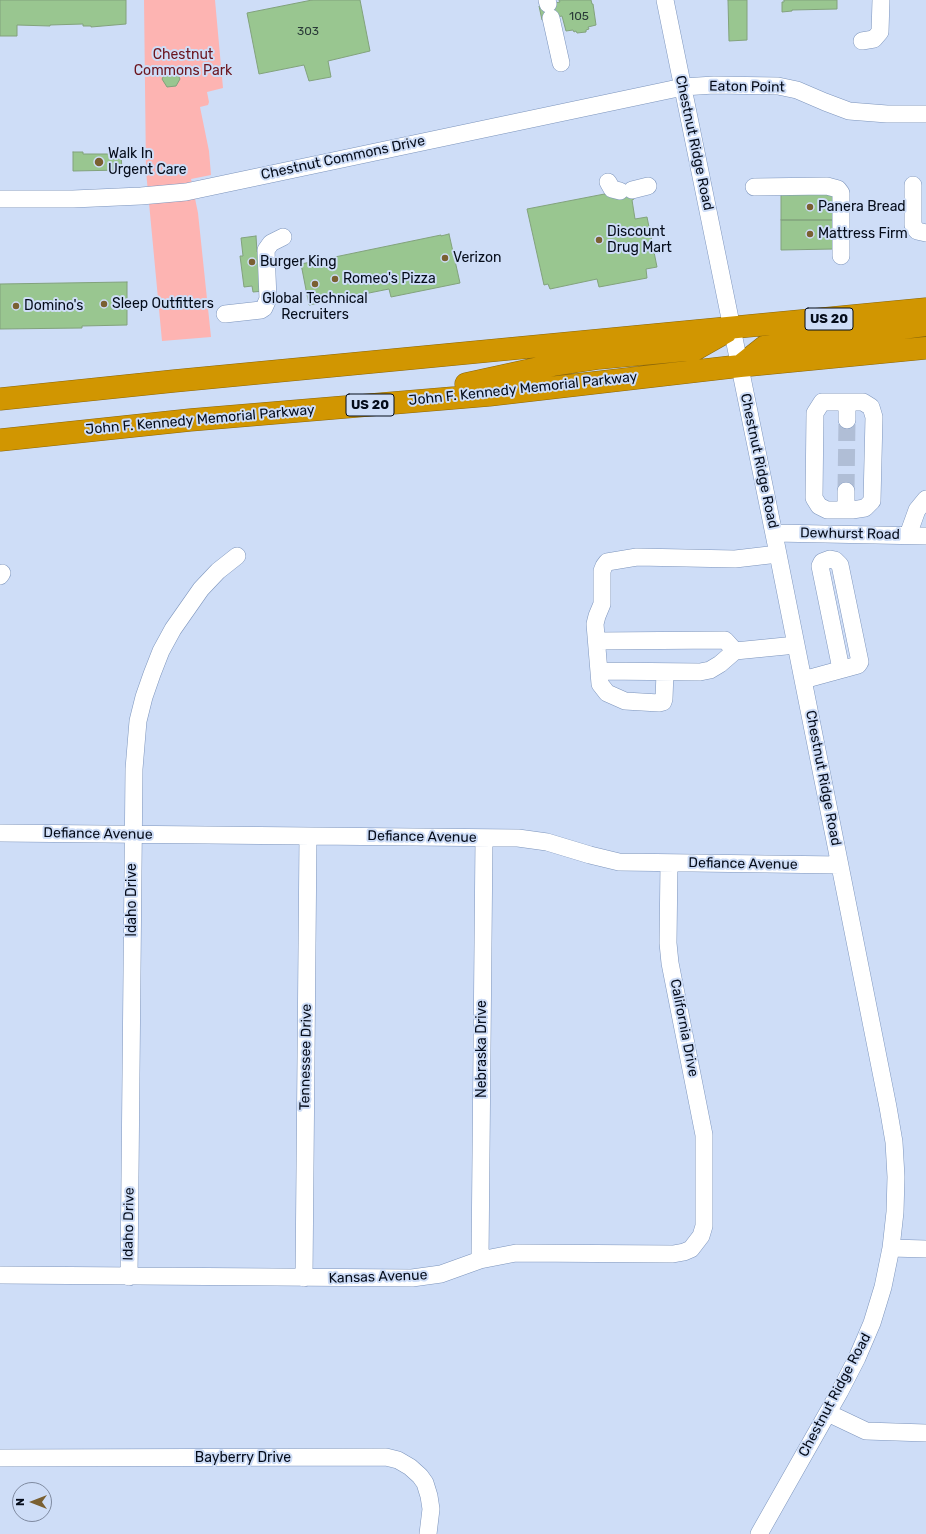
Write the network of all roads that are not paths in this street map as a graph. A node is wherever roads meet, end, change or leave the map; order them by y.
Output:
1 (665, 0) edge
2 (881, 0) edge
3 (549, 7) edge
4 (862, 40) dead end
5 (561, 63) dead end
6 (683, 87) junction
7 (926, 114) edge
8 (913, 185) dead end
9 (648, 186) dead end
10 (754, 187) dead end
11 (620, 188) dead end
12 (0, 199) edge
13 (926, 233) edge
14 (283, 237) dead end
15 (841, 256) dead end
16 (926, 309) edge
17 (225, 314) dead end
18 (926, 325) edge
19 (732, 328) junction
20 (926, 348) edge
21 (740, 366) junction
22 (0, 399) edge
23 (847, 402) junction
24 (332, 408) junction
25 (847, 420) tunnel mouth
26 (0, 440) edge
27 (846, 491) tunnel mouth
28 (926, 499) edge
29 (849, 510) junction
30 (774, 532) junction
31 (826, 534) junction
32 (851, 534) junction
33 (908, 535) junction
34 (926, 536) edge
35 (778, 554) junction
36 (237, 556) dead end
37 (597, 641) junction
38 (796, 645) junction
39 (735, 651) junction
40 (599, 671) junction
41 (665, 672) junction
42 (803, 680) junction
43 (0, 833) edge
44 (133, 834) junction
45 (308, 836) junction
46 (484, 838) junction
47 (669, 863) junction
48 (840, 865) junction
49 (704, 1192) joint
50 (891, 1248) junction
51 (926, 1249) edge
52 (480, 1260) junction
53 (0, 1275) edge
54 (129, 1277) junction
55 (304, 1278) junction
56 (828, 1413) junction
57 (926, 1433) edge
58 (0, 1458) edge
59 (428, 1534) edge
60 (759, 1534) edge

1 - 6 street, Chestnut Ridge Road
2 - 4 street
3 - 5 street
6 - 7 street, Eaton Point
6 - 12 street, Chestnut Commons Drive
6 - 19 street, Chestnut Ridge Road
8 - 13 street
9 - 11 street
10 - 15 street
14 - 17 street
16 - 19 highway, US 20
18 - 21 highway
19 - 21 street, Chestnut Ridge Road
19 - 22 highway, US 20
19 - 24 highway
20 - 21 highway, John F. Kennedy Memorial Parkway / US 20
21 - 24 highway, John F. Kennedy Memorial Parkway / US 20
21 - 30 street, Chestnut Ridge Road
23 - 25 street
23 - 29 street
23 - 29 street
24 - 26 highway, John F. Kennedy Memorial Parkway / US 20
27 - 29 street
28 - 33 street
29 - 32 street
30 - 31 street, Dewhurst Road
30 - 35 street, Chestnut Ridge Road
31 - 32 street, Dewhurst Road
31 - 42 street
32 - 33 street, Dewhurst Road
33 - 34 street, Dewhurst Road
35 - 37 street
35 - 38 street, Chestnut Ridge Road
36 - 44 street, Idaho Drive
37 - 39 street
37 - 40 street
38 - 39 street
38 - 42 street, Chestnut Ridge Road
39 - 41 street
40 - 41 street
40 - 41 street
42 - 48 street, Chestnut Ridge Road
43 - 44 street, Defiance Avenue
44 - 45 street, Defiance Avenue
44 - 54 street, Idaho Drive
45 - 46 street, Defiance Avenue
45 - 55 street, Tennessee Drive
46 - 47 street, Defiance Avenue
46 - 52 street, Nebraska Drive
47 - 48 street, Defiance Avenue
47 - 49 street, California Drive
48 - 50 street, Chestnut Ridge Road
49 - 52 street, Kansas Avenue
50 - 51 street
50 - 56 street, Chestnut Ridge Road
52 - 55 street, Kansas Avenue
53 - 54 street, Kansas Avenue
54 - 55 street, Kansas Avenue
56 - 57 street
56 - 60 street, Chestnut Ridge Road
58 - 59 street, Bayberry Drive

